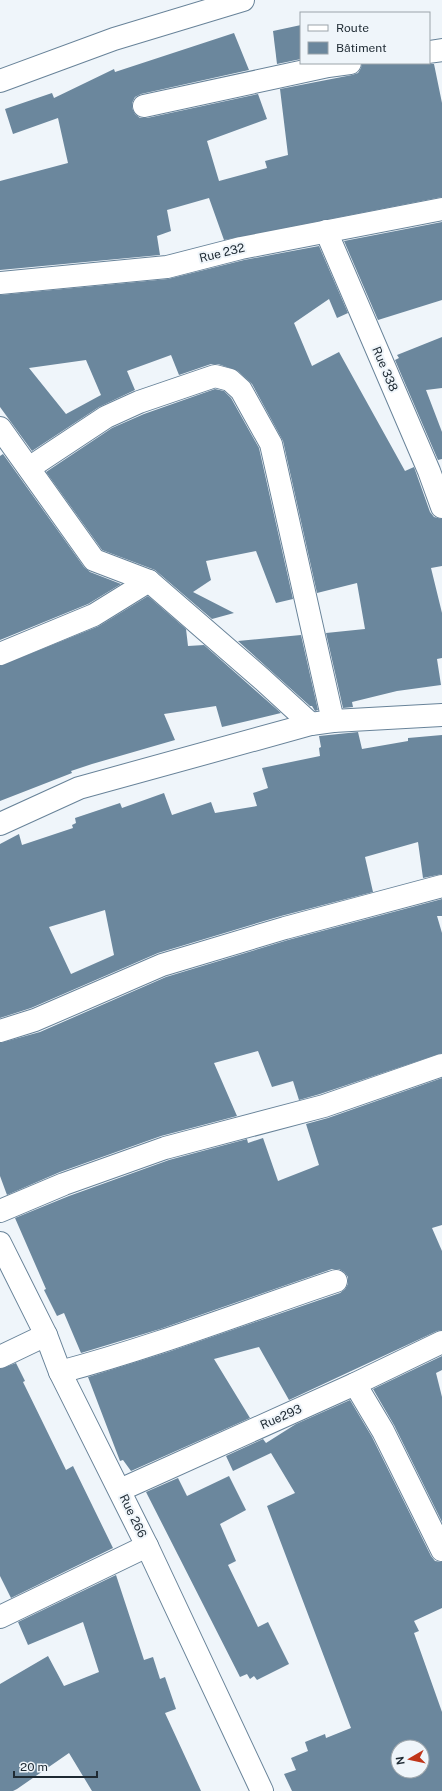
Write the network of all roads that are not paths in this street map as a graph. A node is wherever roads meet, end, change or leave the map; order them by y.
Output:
1 (243, 0) edge
2 (442, 50) edge
3 (430, 52) edge
4 (344, 64) edge
5 (0, 81) edge
6 (144, 106) dead end
7 (442, 209) edge
8 (326, 231) junction
9 (0, 283) edge
10 (0, 428) edge
11 (29, 468) junction
12 (442, 507) edge
13 (150, 582) junction
14 (0, 654) edge
15 (442, 715) edge
16 (333, 721) junction
17 (311, 724) junction
18 (0, 824) edge
19 (442, 886) edge
20 (0, 1031) edge
21 (442, 1065) edge
22 (0, 1211) edge
23 (0, 1243) edge
24 (336, 1281) dead end
25 (46, 1335) junction
26 (442, 1342) edge
27 (0, 1357) edge
28 (60, 1372) junction
29 (355, 1384) junction
30 (120, 1490) junction
31 (147, 1546) junction
32 (442, 1550) edge
33 (0, 1617) edge
34 (262, 1791) edge

1 - 5 street
2 - 3 street
4 - 6 street
7 - 8 street, Rue 232
8 - 9 street, Rue 232
8 - 12 street, Rue 338
10 - 11 street
11 - 13 street
11 - 16 street
13 - 14 street
13 - 17 street
15 - 16 street
16 - 17 street
17 - 18 street
19 - 20 street
21 - 22 street
23 - 25 street, Rue 266
24 - 28 street
25 - 27 street
25 - 28 street, Rue 266
26 - 29 street, Rue293
28 - 30 street, Rue 266
29 - 30 street, Rue293
29 - 32 street
30 - 31 street, Rue 266
31 - 33 street
31 - 34 street, Rue 266

